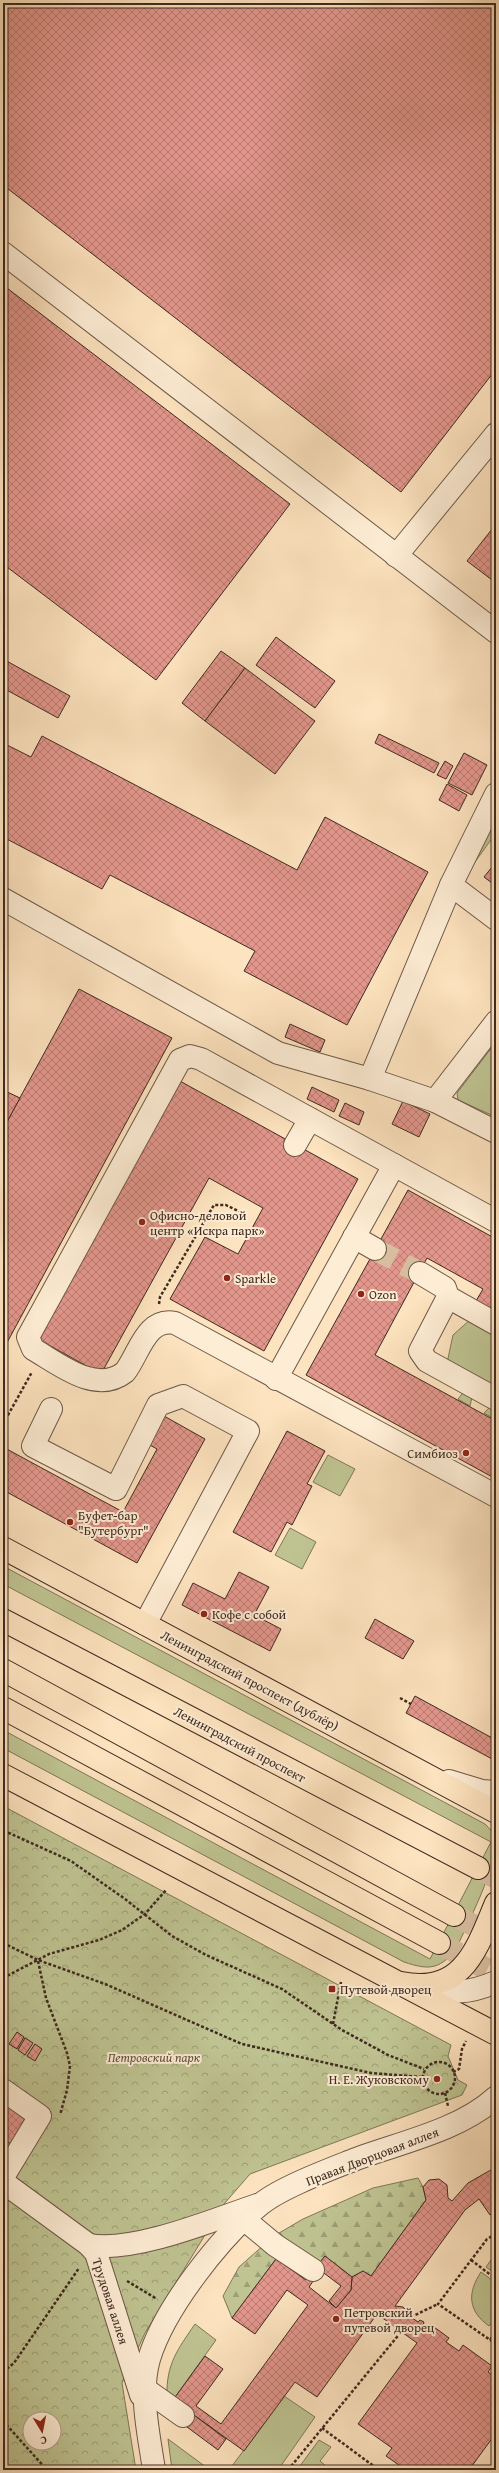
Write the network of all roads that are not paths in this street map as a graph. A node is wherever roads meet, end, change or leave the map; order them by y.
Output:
1 (3, 253) edge
2 (496, 434) edge
3 (396, 556) junction
4 (496, 632) edge
5 (496, 794) edge
6 (451, 885) junction
7 (3, 899) edge
8 (496, 919) edge
9 (496, 1022) edge
10 (370, 1079) junction
11 (435, 1101) junction
12 (310, 1119) junction
13 (496, 1132) edge
14 (296, 1145) dead end
15 (394, 1165) junction
16 (496, 1221) edge
17 (354, 1237) junction
18 (375, 1249) tunnel mouth
19 (420, 1273) tunnel mouth
20 (448, 1297) junction
21 (496, 1324) edge
22 (276, 1379) junction
23 (496, 1399) edge
24 (52, 1409) dead end
25 (496, 1496) edge
26 (3, 1548) edge
27 (3, 1620) edge
28 (146, 1624) junction
29 (3, 1670) edge
30 (3, 1708) edge
31 (420, 1770) junction
32 (3, 1776) edge
33 (496, 1792) edge
34 (496, 1812) edge
35 (478, 1868) tunnel mouth
36 (496, 1903) edge
37 (454, 1915) tunnel mouth
38 (439, 1943) tunnel mouth
39 (392, 1981) junction
40 (496, 1982) edge
41 (417, 1986) junction
42 (496, 2034) edge
43 (3, 2090) edge
44 (496, 2097) edge
45 (3, 2177) edge
46 (3, 2182) edge
47 (262, 2203) junction
48 (245, 2220) junction
49 (89, 2245) junction
50 (313, 2270) dead end
51 (145, 2388) junction
52 (146, 2414) junction
53 (183, 2416) dead end
54 (154, 2470) edge

1 - 3 street
2 - 3 street
3 - 4 street
5 - 6 street
6 - 8 street
6 - 10 street
7 - 10 street
9 - 11 street
10 - 11 street
11 - 13 street
12 - 14 street
12 - 15 street
12 - 22 street
15 - 16 street
15 - 17 street
17 - 18 street
17 - 22 street
19 - 20 street
20 - 21 street
20 - 23 street
22 - 25 street
24 - 28 street
26 - 28 main road, Ленинградский проспект (дублёр)
27 - 35 main road, Ленинградский проспект
28 - 31 main road, Ленинградский проспект (дублёр)
29 - 37 main road
30 - 38 main road
31 - 33 street
31 - 34 main road, Ленинградский проспект (дублёр)
32 - 39 main road
36 - 41 main road
39 - 41 main road
39 - 42 main road
40 - 41 street
43 - 45 street
44 - 47 street, Правая Дворцовая аллея
46 - 49 street, Трудовая аллея
47 - 48 street, Правая Дворцовая аллея
47 - 49 street
48 - 50 street
48 - 51 street, Правая Дворцовая аллея
49 - 52 street, Трудовая аллея
51 - 52 street, Правая Дворцовая аллея
51 - 53 street
52 - 54 street, Правая Дворцовая аллея

